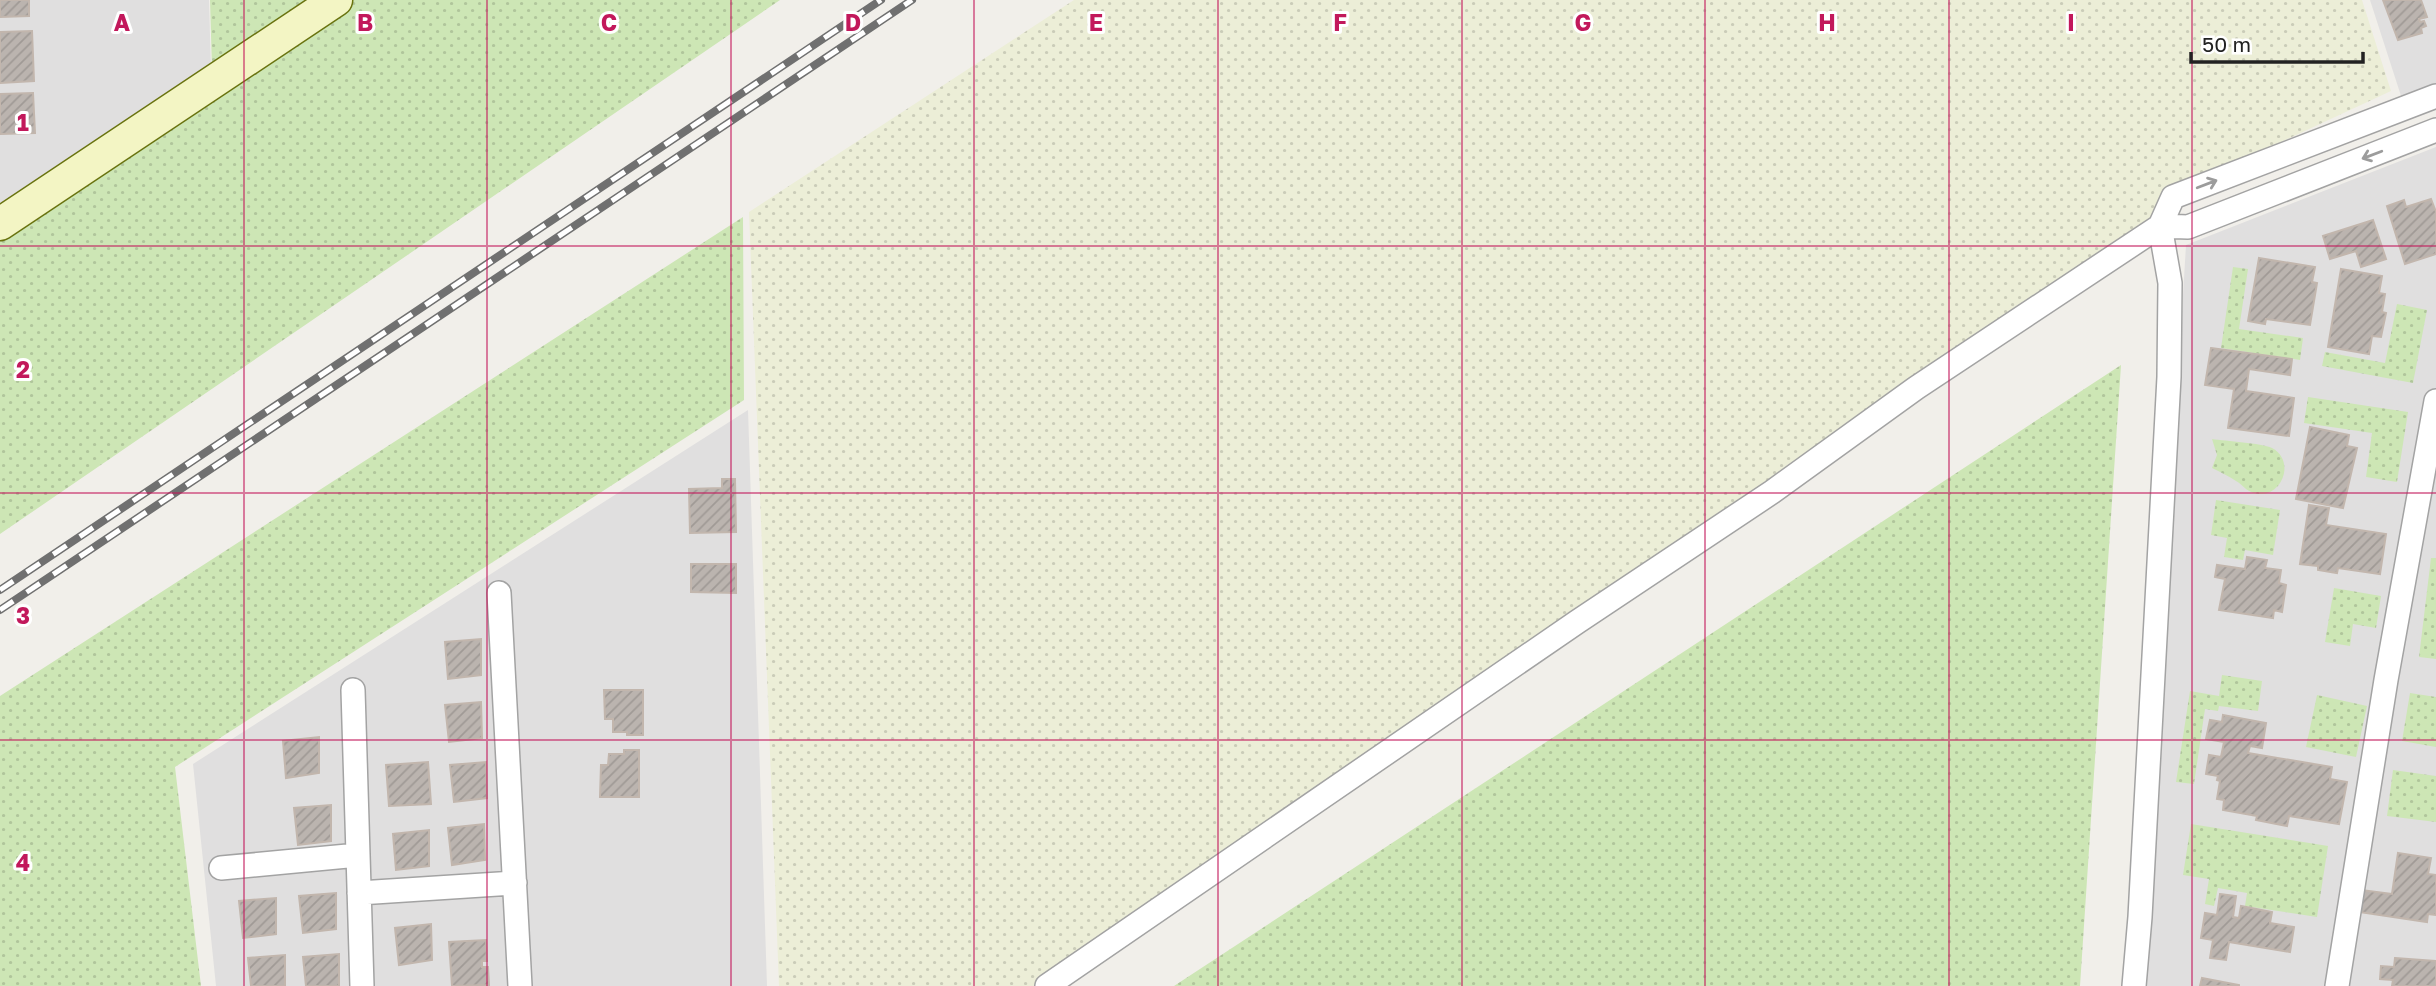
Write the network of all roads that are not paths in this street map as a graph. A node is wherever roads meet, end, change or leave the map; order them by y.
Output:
1 (336, 0) edge
2 (2436, 96) edge
3 (2434, 139) edge
4 (0, 224) edge
5 (2161, 226) junction
6 (2436, 401) edge
7 (499, 593) dead end
8 (352, 690) dead end
9 (358, 855) junction
10 (220, 868) dead end
11 (515, 883) junction
12 (359, 893) junction
13 (362, 986) edge
14 (520, 986) edge
15 (1047, 986) edge
16 (2134, 986) edge
17 (2337, 986) edge

1 - 4 street
5 -> 2 street
3 -> 5 street
5 - 15 street
5 - 16 street
6 - 17 street
7 - 11 street
8 - 9 street
9 - 10 street
9 - 12 street
11 - 12 street
11 - 14 street
12 - 13 street

